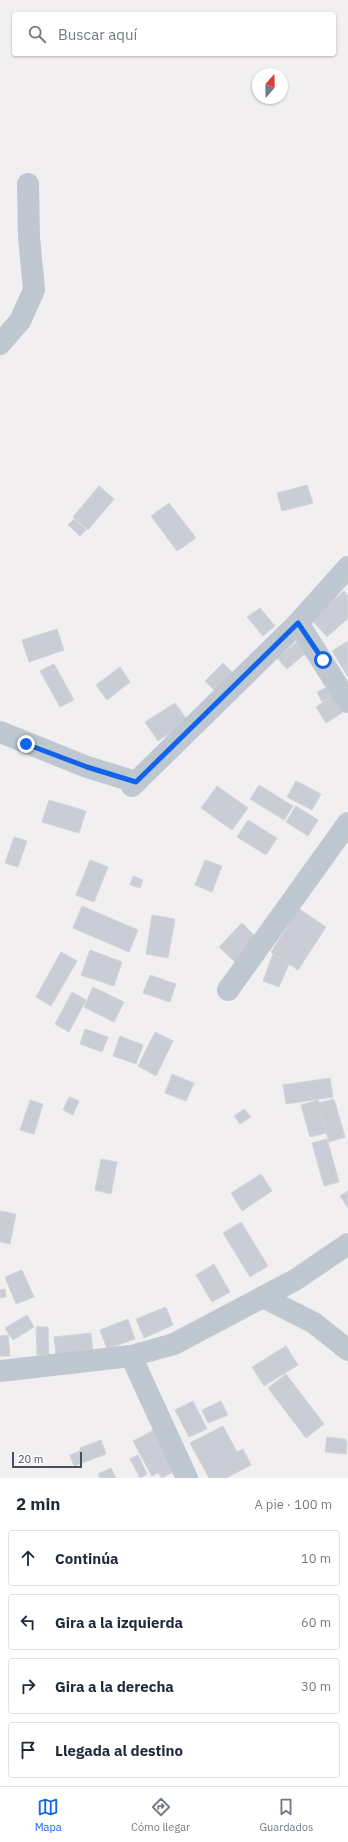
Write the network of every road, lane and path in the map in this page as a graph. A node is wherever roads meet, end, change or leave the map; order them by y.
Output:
1 (28, 184) dead end
2 (0, 344) edge
3 (348, 568) edge
4 (298, 623) junction
5 (348, 702) edge
6 (0, 732) edge
7 (348, 824) edge
8 (228, 990) dead end
9 (348, 1244) edge
10 (263, 1297) junction
11 (348, 1350) edge
12 (131, 1356) junction
13 (0, 1371) edge
14 (187, 1478) edge

1 - 2 street
3 - 4 street
4 - 5 street
4 - 6 street
7 - 8 street
9 - 10 street
10 - 11 street
10 - 12 street
12 - 13 street
12 - 14 street

